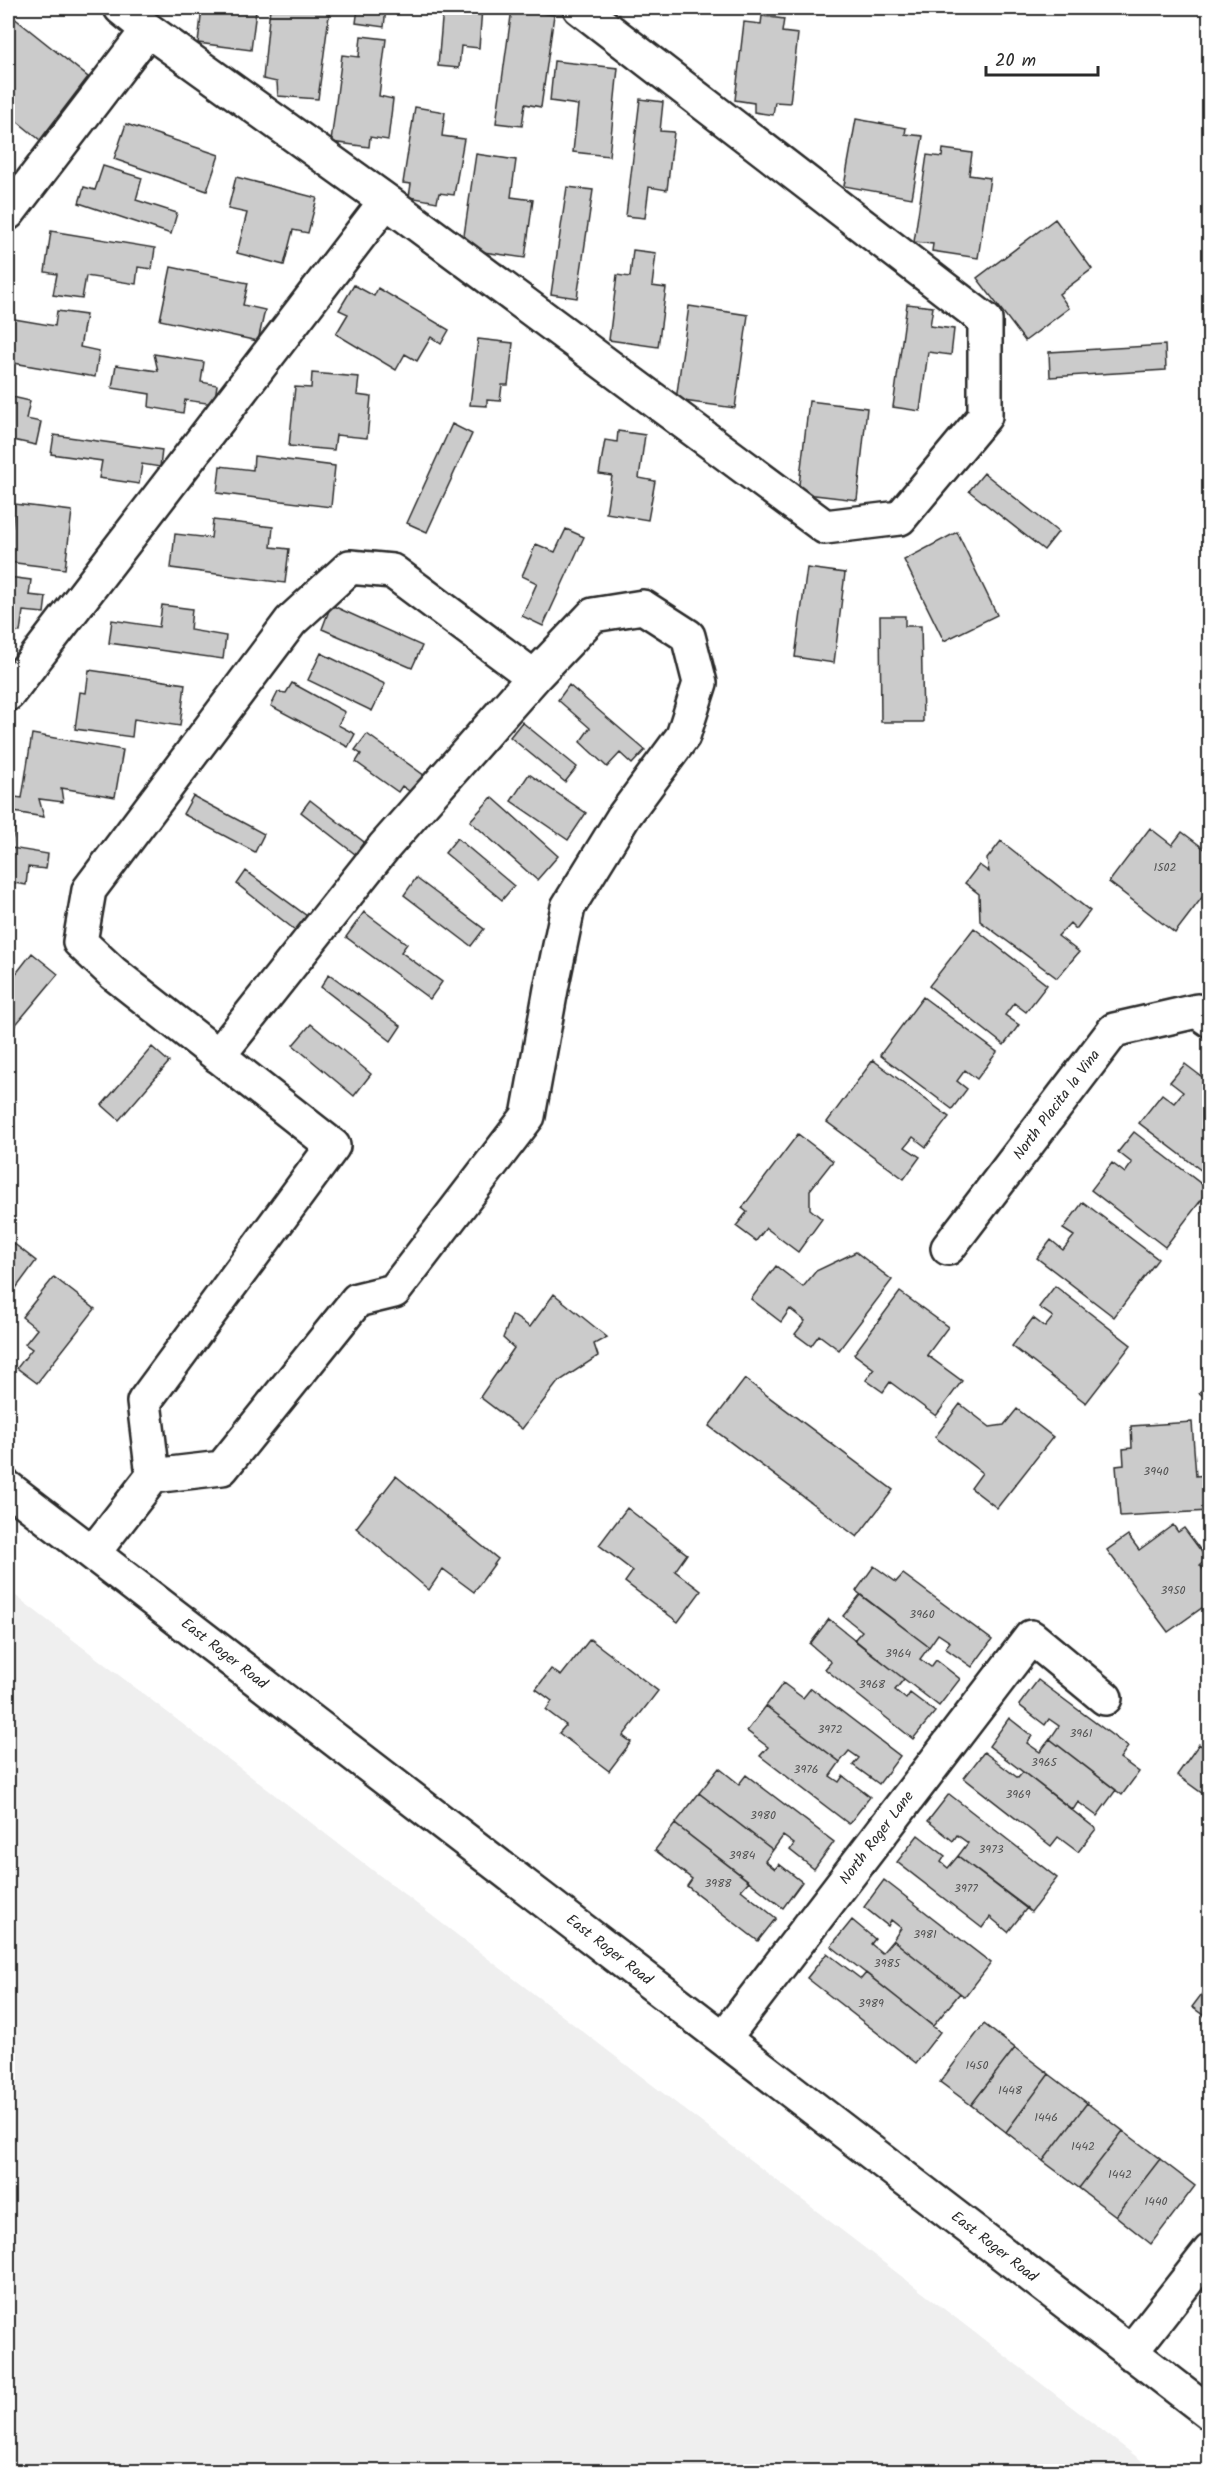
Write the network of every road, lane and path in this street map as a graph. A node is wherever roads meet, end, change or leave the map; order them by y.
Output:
1 (121, 8) edge
2 (580, 8) edge
3 (148, 30) junction
4 (386, 201) junction
5 (8, 213) edge
6 (534, 677) junction
7 (8, 694) edge
8 (1203, 1016) edge
9 (218, 1056) junction
10 (948, 1248) dead end
11 (153, 1476) junction
12 (8, 1488) edge
13 (93, 1553) junction
14 (1105, 1698) dead end
15 (724, 2038) junction
16 (1209, 2251) edge
17 (1130, 2353) junction
18 (1209, 2413) edge

1 - 3 street
2 - 4 street
3 - 4 street
3 - 5 street
4 - 7 street
6 - 9 street
6 - 9 street
6 - 11 street
8 - 10 street, North Placita la Vina
9 - 11 street
11 - 13 street
12 - 13 street, East Roger Road
13 - 15 street, East Roger Road
14 - 15 street, North Roger Lane
15 - 17 street, East Roger Road
16 - 17 street
17 - 18 street, East Roger Road

